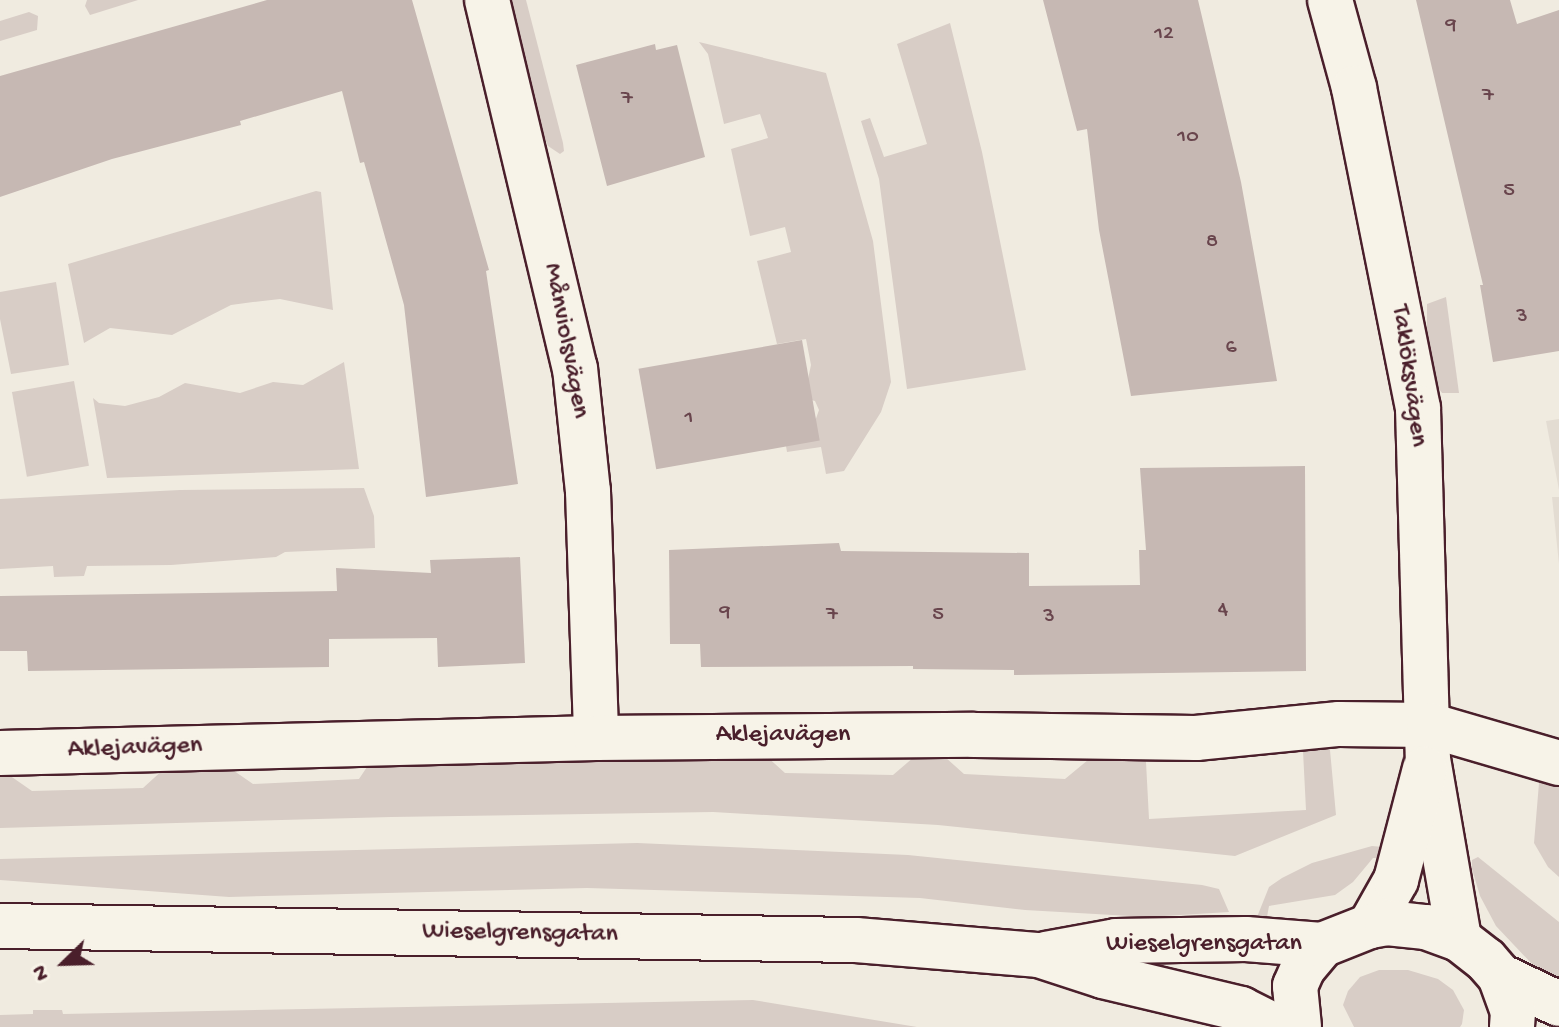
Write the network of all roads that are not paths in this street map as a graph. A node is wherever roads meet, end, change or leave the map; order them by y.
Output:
1 (487, 0) edge
2 (1330, 0) edge
3 (596, 738) junction
4 (1429, 742) junction
5 (0, 753) edge
6 (1559, 763) edge
7 (0, 926) edge
8 (1370, 926) junction
9 (1459, 939) junction
10 (1322, 945) junction
11 (1039, 955) junction
12 (1500, 976) junction
13 (1559, 1004) edge
14 (1276, 1027) edge
15 (1299, 1027) edge
16 (1512, 1027) edge

1 - 3 street, Månviolsvägen
2 - 4 street, Taklöksvägen
3 - 4 street, Aklejavägen
3 - 5 street, Aklejavägen
4 - 6 street, Aklejavägen
4 - 8 street, Taklöksvägen
4 - 9 street, Taklöksvägen
7 - 11 street, Wieselgrensgatan
8 - 9 street, Wieselgrensgatan
8 - 10 street, Wieselgrensgatan
9 - 12 street, Wieselgrensgatan
10 - 11 street, Wieselgrensgatan
10 - 15 street, Wieselgrensgatan
11 - 14 street, Wieselgrensgatan
12 - 13 street, Wieselgrensgatan
12 - 16 street, Wieselgrensgatan

